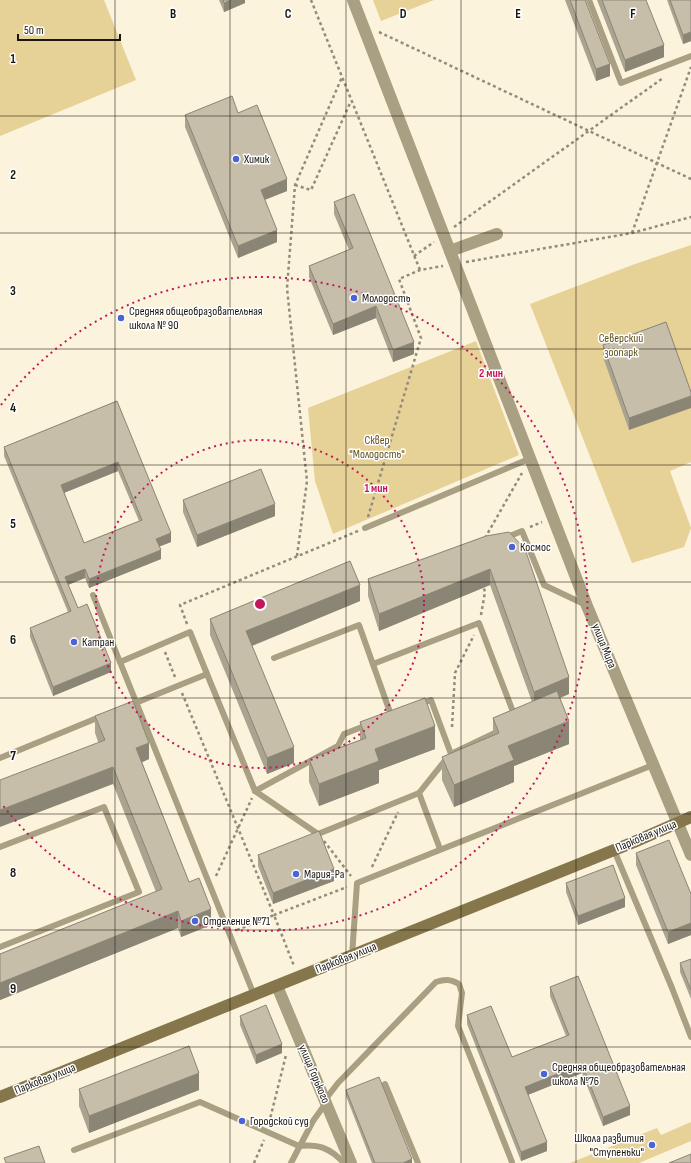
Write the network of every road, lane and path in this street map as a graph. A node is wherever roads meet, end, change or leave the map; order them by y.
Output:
1 (311, 0) edge
2 (353, 0) edge
3 (589, 0) edge
4 (362, 24) junction
5 (691, 56) edge
6 (691, 67) edge
7 (665, 76) dead end
8 (342, 77) junction
9 (352, 100) junction
10 (588, 131) junction
11 (657, 163) junction
12 (691, 179) edge
13 (295, 186) junction
14 (691, 217) edge
15 (632, 233) junction
16 (497, 234) dead end
17 (443, 235) junction
18 (450, 251) junction
19 (414, 256) junction
20 (454, 264) junction
21 (420, 270) junction
22 (529, 459) junction
23 (553, 518) junction
24 (365, 528) junction
25 (522, 531) junction
26 (501, 539) edge
27 (484, 541) edge
28 (297, 556) junction
29 (481, 579) edge
30 (93, 595) dead end
31 (587, 606) junction
32 (479, 623) junction
33 (190, 632) junction
34 (161, 644) junction
35 (274, 658) dead end
36 (120, 662) junction
37 (373, 664) junction
38 (207, 674) junction
39 (179, 685) junction
40 (137, 703) junction
41 (129, 706) edge
42 (411, 707) edge
43 (398, 712) edge
44 (108, 714) edge
45 (391, 715) junction
46 (385, 718) edge
47 (517, 722) edge
48 (371, 723) edge
49 (504, 729) edge
50 (452, 732) dead end
51 (451, 754) junction
52 (0, 758) edge
53 (653, 765) junction
54 (255, 790) junction
55 (419, 793) junction
56 (403, 807) dead end
57 (691, 817) edge
58 (678, 823) junction
59 (238, 828) junction
60 (318, 834) junction
61 (0, 847) edge
62 (440, 849) junction
63 (614, 850) junction
64 (691, 854) edge
65 (366, 879) junction
66 (357, 883) junction
67 (211, 887) junction
68 (274, 915) junction
69 (229, 933) junction
70 (0, 947) edge
71 (352, 956) junction
72 (294, 967) dead end
73 (277, 986) junction
74 (254, 995) junction
75 (691, 1037) edge
76 (286, 1055) dead end
77 (385, 1084) dead end
78 (0, 1097) edge
79 (325, 1101) junction
80 (267, 1132) junction
81 (299, 1146) junction
82 (74, 1150) dead end
83 (512, 1162) edge
84 (254, 1163) edge
85 (291, 1163) edge
86 (344, 1163) edge
87 (351, 1163) edge
88 (418, 1163) edge

1 - 8 path
2 - 4 street, улица Мира
3 - 5 lane
4 - 10 path
4 - 17 street, улица Мира
6 - 11 path
7 - 10 path
8 - 9 path
8 - 13 path
9 - 13 path
9 - 19 path
10 - 11 path
10 - 17 path
11 - 12 path
11 - 15 path
13 - 28 path
14 - 15 path
15 - 20 path
16 - 18 street
17 - 18 street, улица Мира
17 - 19 path
18 - 20 street, улица Мира
19 - 21 path
20 - 21 path
20 - 22 street, улица Мира
21 - 24 path
22 - 23 street, улица Мира
22 - 24 lane
22 - 27 path
23 - 25 path
23 - 31 street, улица Мира
24 - 28 path
25 - 26 lane
25 - 31 lane
28 - 33 path
29 - 32 path
30 - 36 lane
31 - 53 street, улица Мира
32 - 37 lane
32 - 47 lane
32 - 50 path
33 - 34 lane
33 - 38 lane
34 - 36 lane
34 - 39 path
35 - 37 lane
36 - 40 lane
37 - 45 lane
38 - 39 lane
38 - 54 lane
39 - 40 lane
39 - 59 path
40 - 41 lane
40 - 67 lane
42 - 51 lane
43 - 45 lane
44 - 52 lane
45 - 46 lane
48 - 54 lane
49 - 51 lane
51 - 55 lane
53 - 58 street, улица Мира
53 - 62 lane
54 - 59 path
54 - 60 lane
55 - 60 lane
55 - 62 lane
56 - 65 path
57 - 58 street, Парковая улица
58 - 63 street, Парковая улица
58 - 64 street, улица Мира
59 - 67 path
59 - 68 path
60 - 66 path
61 - 70 lane
62 - 65 lane
63 - 71 street, Парковая улица
63 - 75 lane
65 - 66 lane
66 - 68 path
66 - 71 lane
67 - 69 lane
68 - 69 path
68 - 72 path
69 - 74 lane
71 - 73 street, Парковая улица
73 - 74 street, Парковая улица
73 - 79 street, улица Горького
74 - 78 street, Парковая улица
76 - 80 path
77 - 88 lane
79 - 81 lane
79 - 83 lane
79 - 87 street, улица Горького
80 - 81 lane
80 - 82 lane
80 - 84 path
81 - 85 lane
81 - 86 lane

